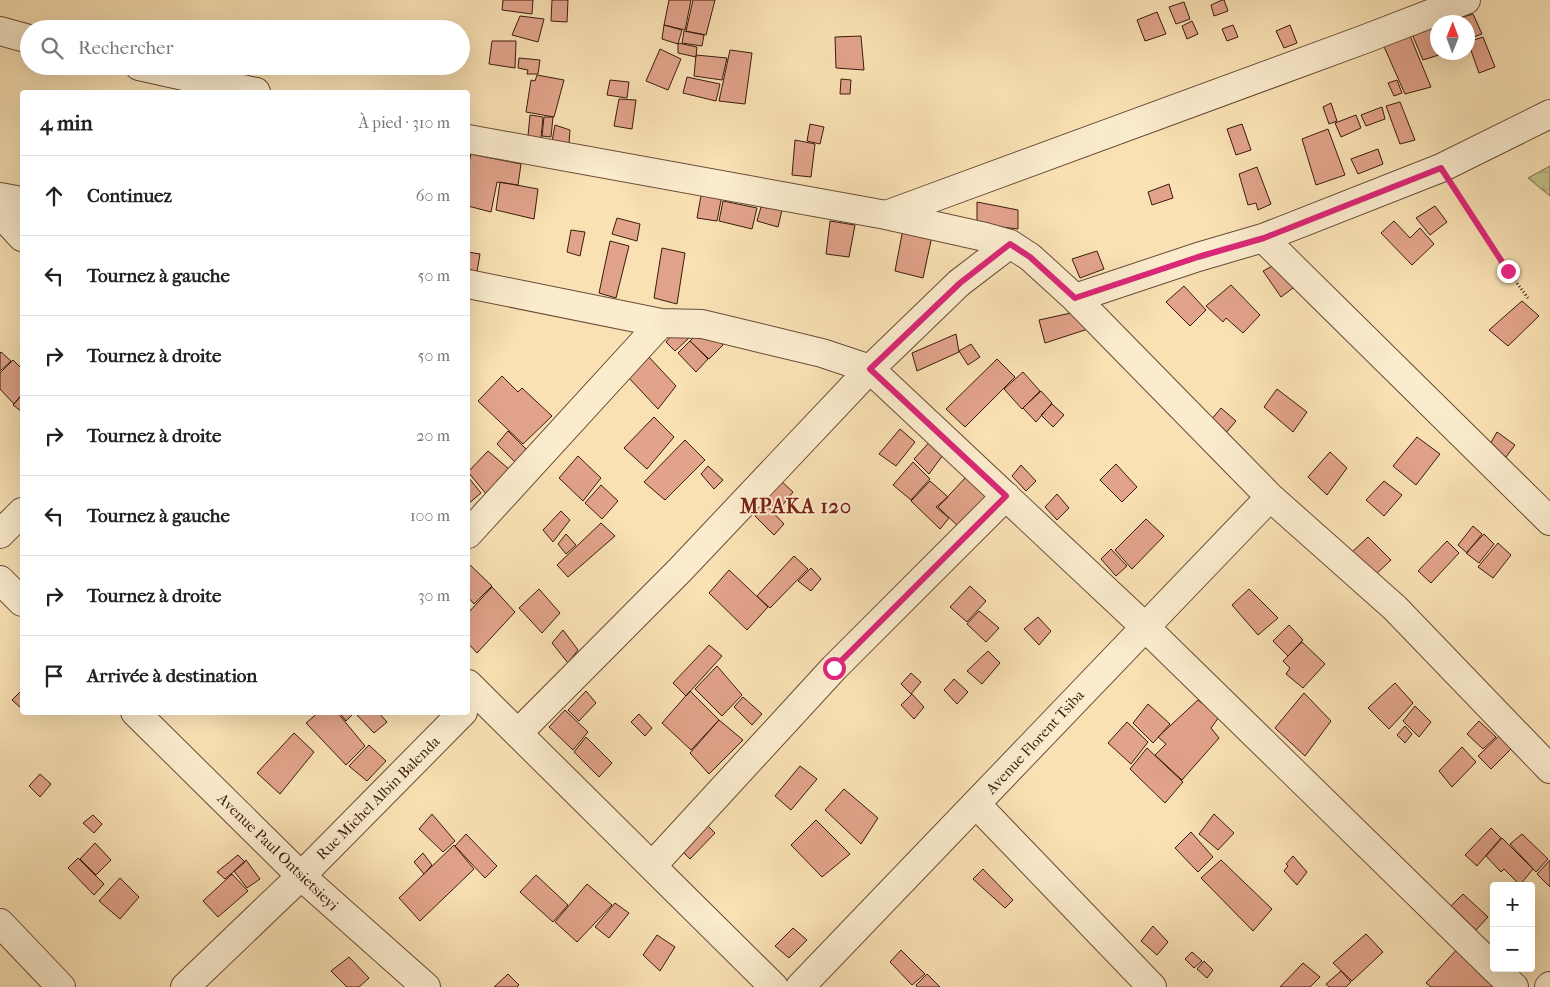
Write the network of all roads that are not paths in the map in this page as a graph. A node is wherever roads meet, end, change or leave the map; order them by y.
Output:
1 (1466, 0) edge
2 (0, 31) edge
3 (20, 37) edge
4 (180, 75) edge
5 (247, 90) edge
6 (1550, 114) edge
7 (470, 139) edge
8 (0, 196) edge
9 (20, 201) edge
10 (0, 213) edge
11 (886, 216) junction
12 (20, 235) edge
13 (1264, 238) junction
14 (1010, 244) junction
15 (470, 284) edge
16 (1075, 298) junction
17 (661, 323) junction
18 (870, 369) junction
19 (1006, 496) junction
20 (1270, 497) junction
21 (20, 514) edge
22 (1550, 521) edge
23 (470, 532) edge
24 (0, 534) edge
25 (0, 580) edge
26 (20, 600) edge
27 (1145, 628) junction
28 (470, 701) edge
29 (138, 715) edge
30 (455, 715) edge
31 (518, 734) junction
32 (1550, 769) edge
33 (976, 804) junction
34 (652, 866) junction
35 (302, 876) junction
36 (0, 923) edge
37 (1490, 964) edge
38 (1498, 972) edge
39 (61, 987) edge
40 (185, 987) edge
41 (426, 987) edge
42 (774, 987) edge
43 (800, 987) edge
44 (1152, 987) edge
45 (1514, 987) edge

1 - 11 street
2 - 3 street
4 - 5 street
6 - 13 street
7 - 11 street
8 - 9 street
10 - 12 street
11 - 14 street
13 - 16 street
13 - 22 street
14 - 16 street
14 - 18 street
15 - 17 street
16 - 20 street
17 - 18 street
17 - 23 street
18 - 19 street
18 - 31 street
19 - 27 street
19 - 34 street
20 - 27 street, Avenue Florent Tsiba
20 - 32 street
21 - 24 street
25 - 26 street
27 - 33 street, Avenue Florent Tsiba
27 - 37 street
28 - 31 street
29 - 35 street, Avenue Paul Ontsietsieyi
30 - 35 street, Rue Michel Albin Balenda
31 - 34 street
33 - 43 street, Avenue Florent Tsiba
33 - 44 street
34 - 42 street
35 - 40 street, Rue Michel Albin Balenda
35 - 41 street, Avenue Paul Ontsietsieyi
36 - 39 street
38 - 45 street

